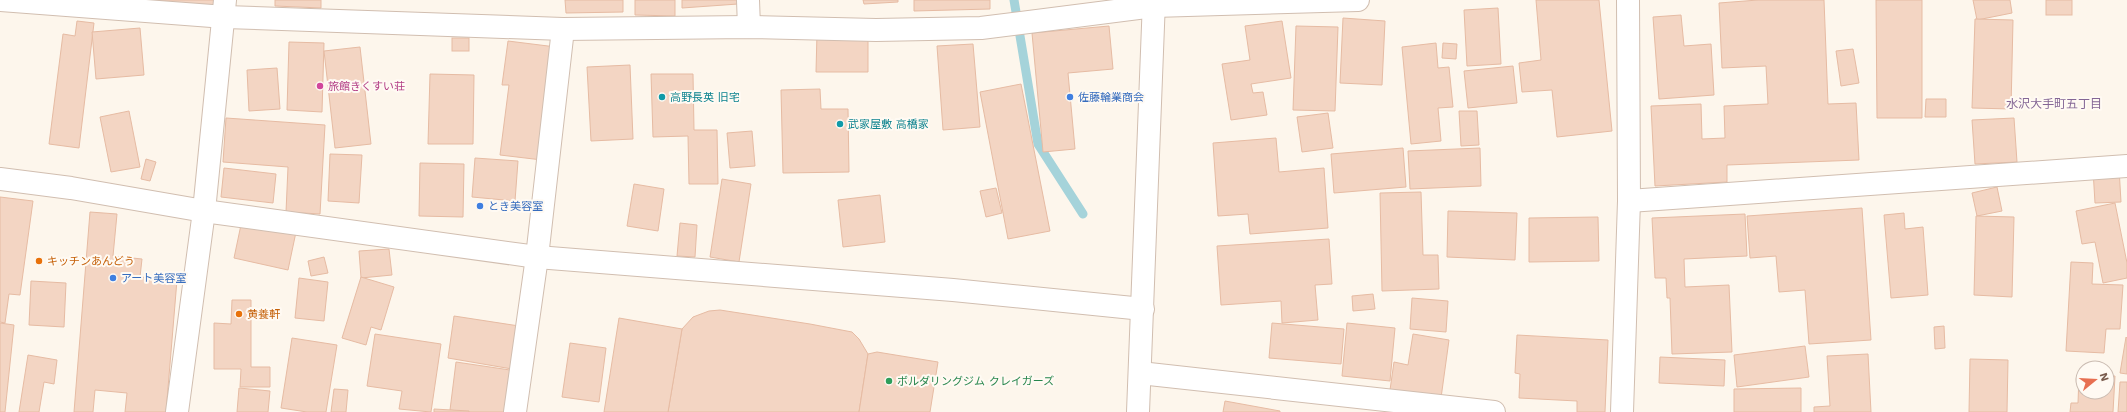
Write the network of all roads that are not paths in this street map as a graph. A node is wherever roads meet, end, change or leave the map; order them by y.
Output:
1 (0, 0) edge
2 (748, 0) edge
3 (1358, 0) edge
4 (1628, 0) edge
5 (1154, 3) edge
6 (225, 8) edge
7 (749, 27) junction
8 (563, 29) junction
9 (2127, 166) edge
10 (0, 179) edge
11 (1629, 201) junction
12 (204, 211) junction
13 (537, 257) junction
14 (1143, 309) junction
15 (1140, 373) junction
16 (176, 412) edge
17 (515, 412) edge
18 (1138, 412) edge
19 (1494, 412) edge
20 (1622, 412) edge

1 - 6 street
2 - 7 street
3 - 5 street
4 - 11 street
5 - 7 street
5 - 14 street
6 - 8 street
6 - 12 street
7 - 8 street
8 - 13 street
9 - 11 street
10 - 12 street
11 - 20 street
12 - 13 street
12 - 16 street
13 - 14 street
13 - 17 street
14 - 15 street
15 - 18 street
15 - 19 street

